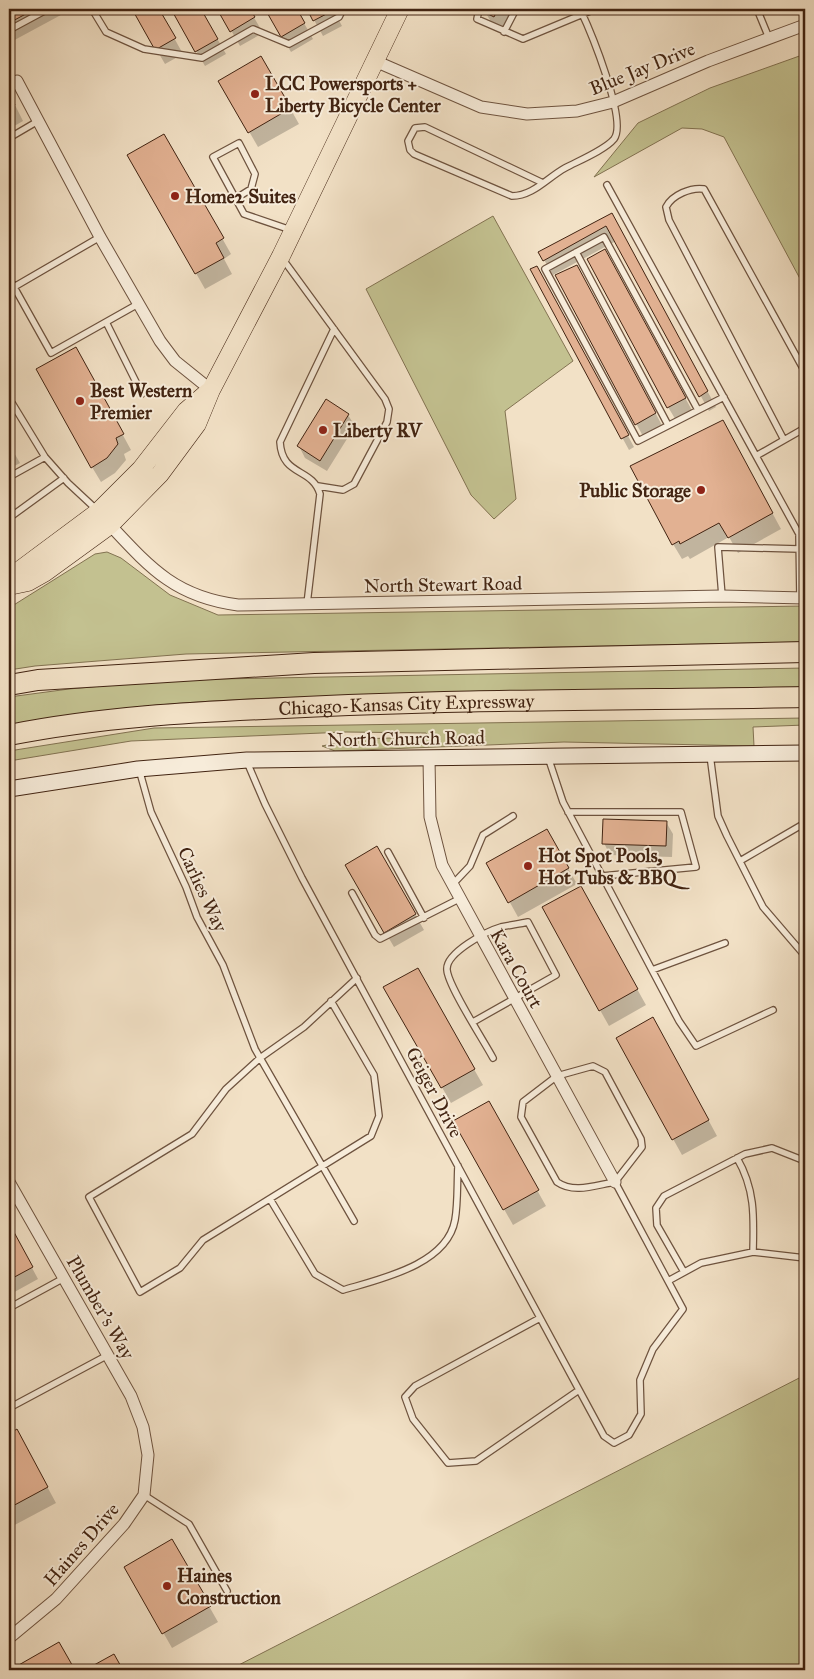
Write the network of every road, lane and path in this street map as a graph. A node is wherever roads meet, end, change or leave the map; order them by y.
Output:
1 (48, 9) edge
2 (92, 9) edge
3 (343, 9) edge
4 (400, 9) edge
5 (480, 9) edge
6 (516, 9) edge
7 (595, 9) edge
8 (757, 9) edge
9 (581, 11) edge
10 (805, 25) edge
11 (9, 30) edge
12 (504, 32) junction
13 (769, 38) junction
14 (375, 61) junction
15 (17, 81) dead end
16 (613, 102) junction
17 (38, 121) junction
18 (9, 138) edge
19 (543, 183) junction
20 (608, 185) dead end
21 (235, 199) junction
22 (293, 231) junction
23 (100, 237) junction
24 (576, 252) junction
25 (281, 256) junction
26 (9, 278) edge
27 (14, 287) junction
28 (138, 304) junction
29 (106, 322) junction
30 (334, 329) junction
31 (805, 372) edge
32 (211, 390) junction
33 (142, 394) dead end
34 (724, 397) junction
35 (9, 398) edge
36 (698, 410) junction
37 (668, 425) junction
38 (805, 428) edge
39 (784, 440) junction
40 (45, 456) junction
41 (756, 456) junction
42 (9, 477) edge
43 (64, 478) junction
44 (318, 486) junction
45 (98, 512) junction
46 (9, 518) edge
47 (110, 525) junction
48 (802, 533) edge
49 (799, 549) junction
50 (9, 582) edge
51 (9, 586) edge
52 (722, 596) junction
53 (803, 599) edge
54 (307, 604) junction
55 (805, 652) edge
56 (9, 685) edge
57 (805, 697) edge
58 (9, 735) edge
59 (710, 753) junction
60 (805, 753) edge
61 (548, 757) junction
62 (429, 758) junction
63 (246, 760) junction
64 (138, 769) junction
65 (9, 789) edge
66 (568, 812) junction
67 (513, 816) dead end
68 (805, 823) edge
69 (388, 852) dead end
70 (740, 862) junction
71 (602, 876) junction
72 (452, 885) junction
73 (352, 893) dead end
74 (459, 899) junction
75 (424, 918) junction
76 (480, 936) junction
77 (725, 942) dead end
78 (805, 956) edge
79 (652, 970) junction
80 (357, 978) junction
81 (514, 999) junction
82 (332, 1001) junction
83 (773, 1010) dead end
84 (473, 1022) junction
85 (260, 1058) junction
86 (493, 1058) dead end
87 (557, 1076) junction
88 (737, 1158) junction
89 (805, 1160) edge
90 (458, 1166) junction
91 (323, 1167) junction
92 (9, 1182) edge
93 (615, 1182) junction
94 (270, 1199) junction
95 (354, 1221) dead end
96 (753, 1252) junction
97 (805, 1258) edge
98 (684, 1272) junction
99 (64, 1278) junction
100 (668, 1280) junction
101 (9, 1308) edge
102 (540, 1318) junction
103 (108, 1355) junction
104 (580, 1390) junction
105 (9, 1408) edge
106 (148, 1455) joint
107 (144, 1495) junction
108 (227, 1591) dead end
109 (9, 1638) edge

1 - 11 lane
2 - 3 lane
4 - 14 main road
5 - 12 lane
6 - 12 lane
7 - 9 lane
8 - 13 lane
9 - 12 lane
9 - 16 lane
10 - 13 street, Blue Jay Drive
13 - 16 street, Blue Jay Drive
14 - 16 street, Blue Jay Drive
14 - 22 main road
15 - 17 street
16 - 19 lane
17 - 18 lane
17 - 23 street
19 - 19 lane
20 - 34 lane
21 - 21 lane
21 - 22 lane
22 - 25 main road
23 - 27 lane
23 - 28 street
24 - 36 lane
24 - 37 lane
24 - 37 lane
25 - 30 lane
25 - 32 main road
26 - 27 lane
27 - 29 lane
28 - 29 lane
28 - 32 street
29 - 33 lane
30 - 44 lane
30 - 44 lane
31 - 39 lane
32 - 45 main road
32 - 47 main road
34 - 36 lane
34 - 41 lane
35 - 40 lane
36 - 37 lane
38 - 39 lane
39 - 41 lane
40 - 42 lane
40 - 43 lane
41 - 48 lane
43 - 45 lane
43 - 46 lane
44 - 54 lane
45 - 50 main road
47 - 51 main road
47 - 54 street, North Stewart Road
48 - 49 lane
49 - 52 lane
49 - 53 lane
52 - 53 street, North Stewart Road
52 - 54 street, North Stewart Road
55 - 56 highway
57 - 58 highway, Chicago-Kansas City Expressway
59 - 60 main road, North Church Road
59 - 61 main road, North Church Road
59 - 70 lane
61 - 62 main road, North Church Road
61 - 66 lane
62 - 63 main road, North Church Road
62 - 72 street, Kara Court
63 - 64 main road, North Church Road
63 - 80 lane, Geiger Drive
64 - 65 main road, North Church Road
64 - 85 lane, Carlies Way
66 - 71 lane
66 - 71 lane
67 - 72 lane
68 - 70 lane
69 - 75 lane
70 - 78 lane
71 - 79 lane
72 - 74 street, Kara Court
73 - 75 lane
74 - 75 lane
74 - 76 street, Kara Court
76 - 81 street, Kara Court
76 - 81 lane
76 - 84 lane
77 - 79 lane
79 - 83 lane
80 - 82 lane
80 - 90 lane, Geiger Drive
81 - 84 lane
81 - 87 street, Kara Court
82 - 85 lane
82 - 91 lane
84 - 86 lane
85 - 91 lane, Carlies Way
85 - 94 lane
87 - 93 street, Kara Court
87 - 93 lane
87 - 93 lane
88 - 89 lane
88 - 96 lane
88 - 98 lane
90 - 94 lane
90 - 102 lane, Geiger Drive
91 - 94 lane
91 - 95 lane, Carlies Way
92 - 99 street, Plumber's Way
93 - 100 lane
96 - 97 lane
96 - 98 lane
98 - 100 lane
99 - 101 lane
99 - 103 street, Plumber's Way
100 - 104 lane, Geiger Drive
102 - 104 lane, Geiger Drive
102 - 104 lane
103 - 105 lane
103 - 106 street, Plumber's Way
106 - 107 street, Haines Drive
107 - 108 lane
107 - 109 street, Haines Drive

